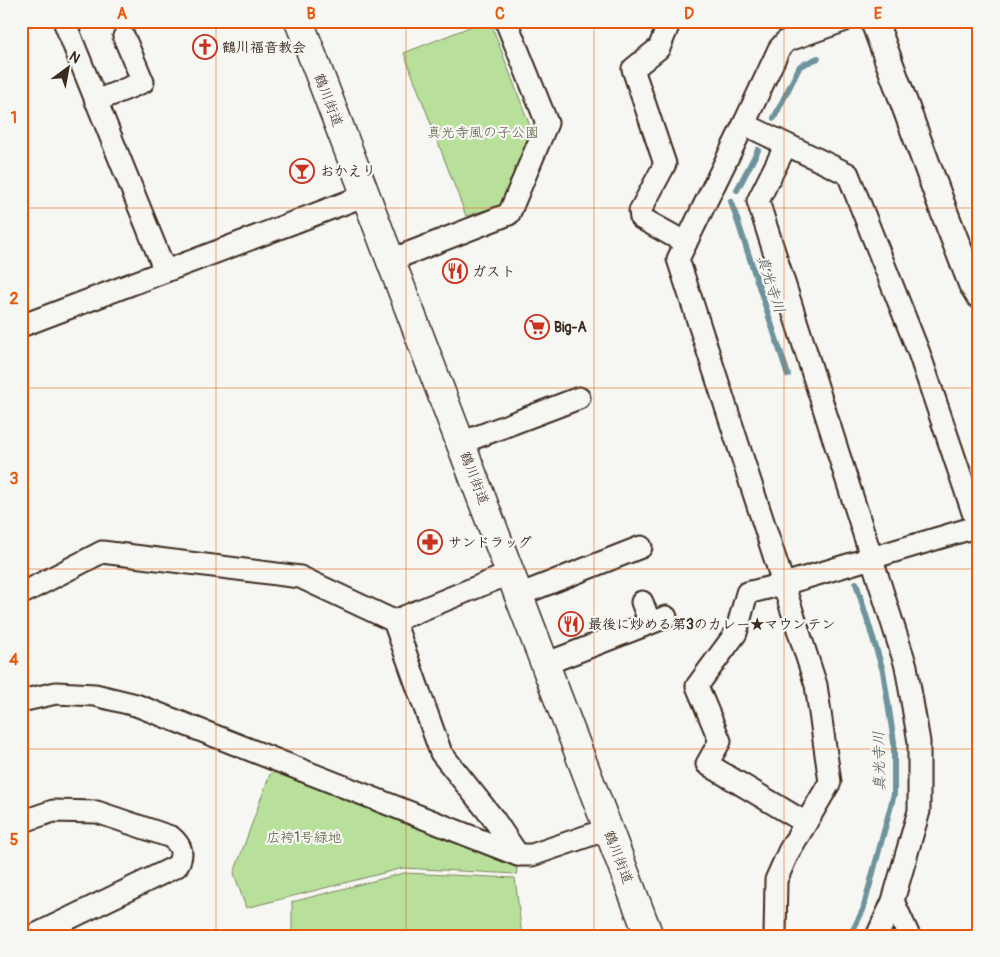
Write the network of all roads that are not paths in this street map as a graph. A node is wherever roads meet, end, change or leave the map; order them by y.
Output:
1 (64, 21) edge
2 (299, 21) edge
3 (506, 21) edge
4 (670, 21) edge
5 (843, 21) edge
6 (874, 21) edge
7 (124, 37) dead end
8 (96, 101) junction
9 (744, 124) junction
10 (786, 145) junction
11 (366, 195) junction
12 (686, 243) junction
13 (391, 260) junction
14 (165, 271) junction
15 (979, 295) edge
16 (21, 326) edge
17 (580, 398) dead end
18 (461, 443) junction
19 (978, 527) edge
20 (641, 547) dead end
21 (871, 558) junction
22 (515, 584) junction
23 (784, 584) junction
24 (21, 594) edge
25 (642, 602) dead end
26 (394, 621) junction
27 (545, 664) junction
28 (21, 701) edge
29 (21, 822) edge
30 (806, 823) junction
31 (608, 829) junction
32 (518, 855) junction
33 (893, 901) junction
34 (33, 936) edge
35 (649, 936) edge
36 (775, 936) edge
37 (877, 936) edge
38 (909, 936) edge

1 - 8 street
2 - 11 main road, 鶴川街道
3 - 13 street
4 - 12 street
5 - 9 street
6 - 15 street
7 - 8 street
8 - 14 street
9 - 10 street
9 - 12 street
10 - 19 street
10 - 21 street
11 - 13 main road, 鶴川街道
11 - 14 street
12 - 23 street
13 - 18 main road, 鶴川街道
14 - 16 street
17 - 18 street
18 - 22 main road, 鶴川街道
19 - 21 street
20 - 22 street
21 - 23 street
21 - 33 street
22 - 26 street
22 - 27 main road, 鶴川街道
23 - 30 street
23 - 30 street
24 - 26 street
25 - 27 street
26 - 32 street
27 - 31 main road, 鶴川街道
28 - 32 street
29 - 34 street
30 - 36 street
31 - 32 street
31 - 35 main road, 鶴川街道
33 - 37 street
33 - 38 street

